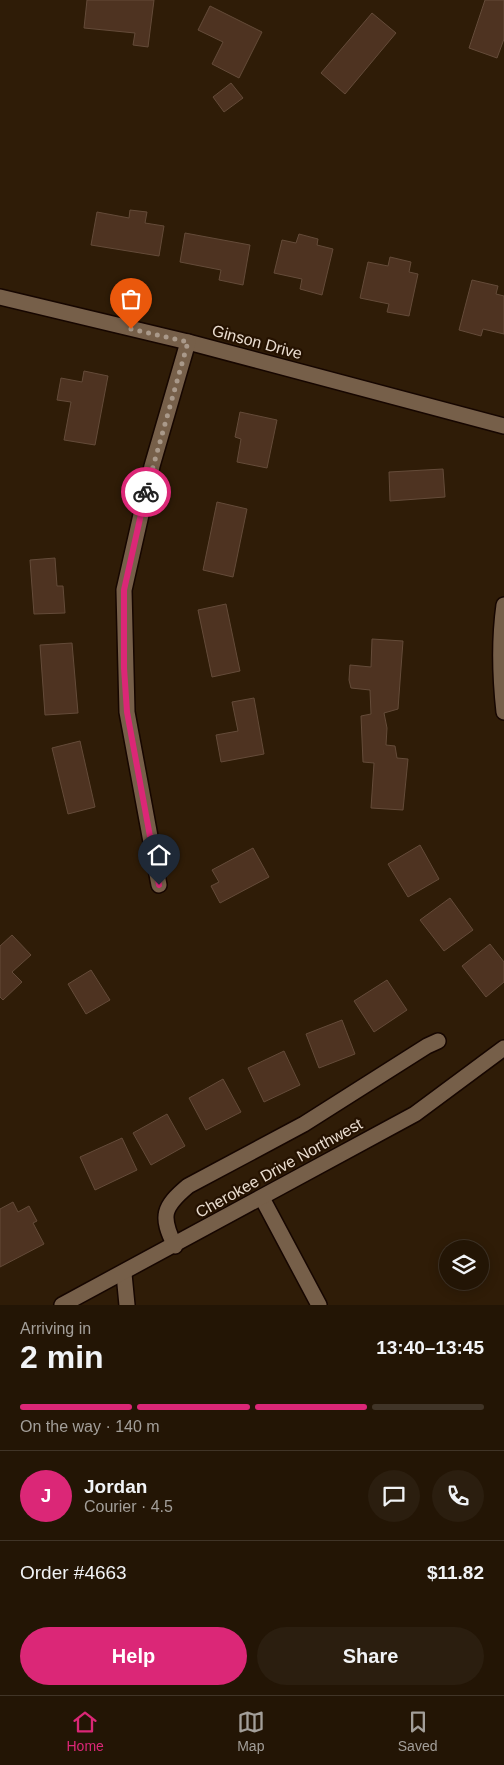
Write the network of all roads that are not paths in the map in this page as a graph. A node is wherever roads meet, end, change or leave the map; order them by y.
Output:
1 (0, 298) edge
2 (188, 342) junction
3 (504, 426) edge
4 (504, 605) edge
5 (504, 712) edge
6 (159, 885) dead end
7 (438, 1041) dead end
8 (504, 1048) edge
9 (262, 1198) junction
10 (175, 1246) junction
11 (124, 1274) junction
12 (62, 1305) edge
13 (127, 1305) edge
14 (320, 1305) edge

1 - 2 street, Ginson Drive
2 - 3 street, Ginson Drive
2 - 6 street
4 - 5 street
7 - 10 street
8 - 9 street, Cherokee Drive Northwest
9 - 10 street, Cherokee Drive Northwest
9 - 14 street
10 - 11 street, Cherokee Drive Northwest
11 - 12 street, Cherokee Drive Northwest
11 - 13 street

